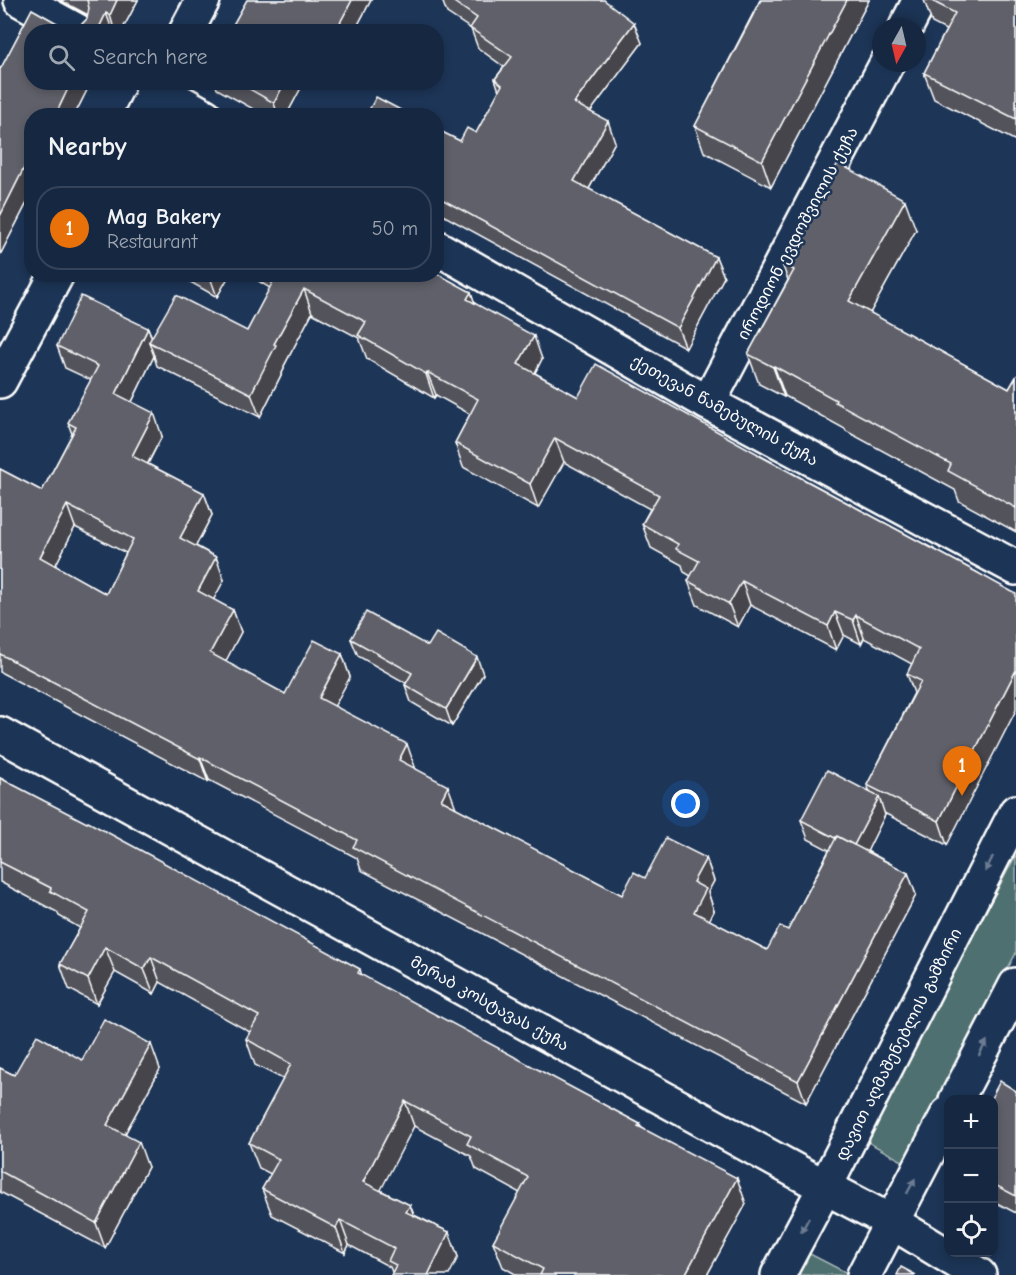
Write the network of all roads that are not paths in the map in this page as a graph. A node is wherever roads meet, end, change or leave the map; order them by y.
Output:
1 (21, 0) edge
2 (203, 0) edge
3 (920, 0) edge
4 (911, 18) edge
5 (64, 24) edge
6 (190, 24) edge
7 (882, 72) edge
8 (152, 92) edge
9 (187, 108) edge
10 (444, 252) edge
11 (53, 282) edge
12 (0, 381) edge
13 (708, 403) junction
14 (1016, 568) edge
15 (0, 734) edge
16 (1016, 812) edge
17 (1016, 985) edge
18 (959, 1095) edge
19 (944, 1122) edge
20 (825, 1187) junction
21 (892, 1222) junction
22 (778, 1275) edge
23 (864, 1275) edge
24 (979, 1275) edge

1 - 5 street
2 - 6 street
3 - 4 street
7 - 13 street, იროდიონ ევდოშვილის ქუჩა
8 - 9 street
10 - 13 street, ქეთევან წამებულის ქუჩა
11 - 12 street
13 - 14 street, ქეთევან წამებულის ქუჩა
15 - 20 street, მერაბ კოსტავას ქუჩა
16 -> 20 street, დავით აღმაშენებლის გამზირი
18 -> 17 street
21 -> 19 street
20 - 21 street, მერაბ კოსტავას ქუჩა
20 -> 22 street, დავით აღმაშენებლის გამზირი
21 - 23 street
21 - 24 street, მერაბ კოსტავას ქუჩა

